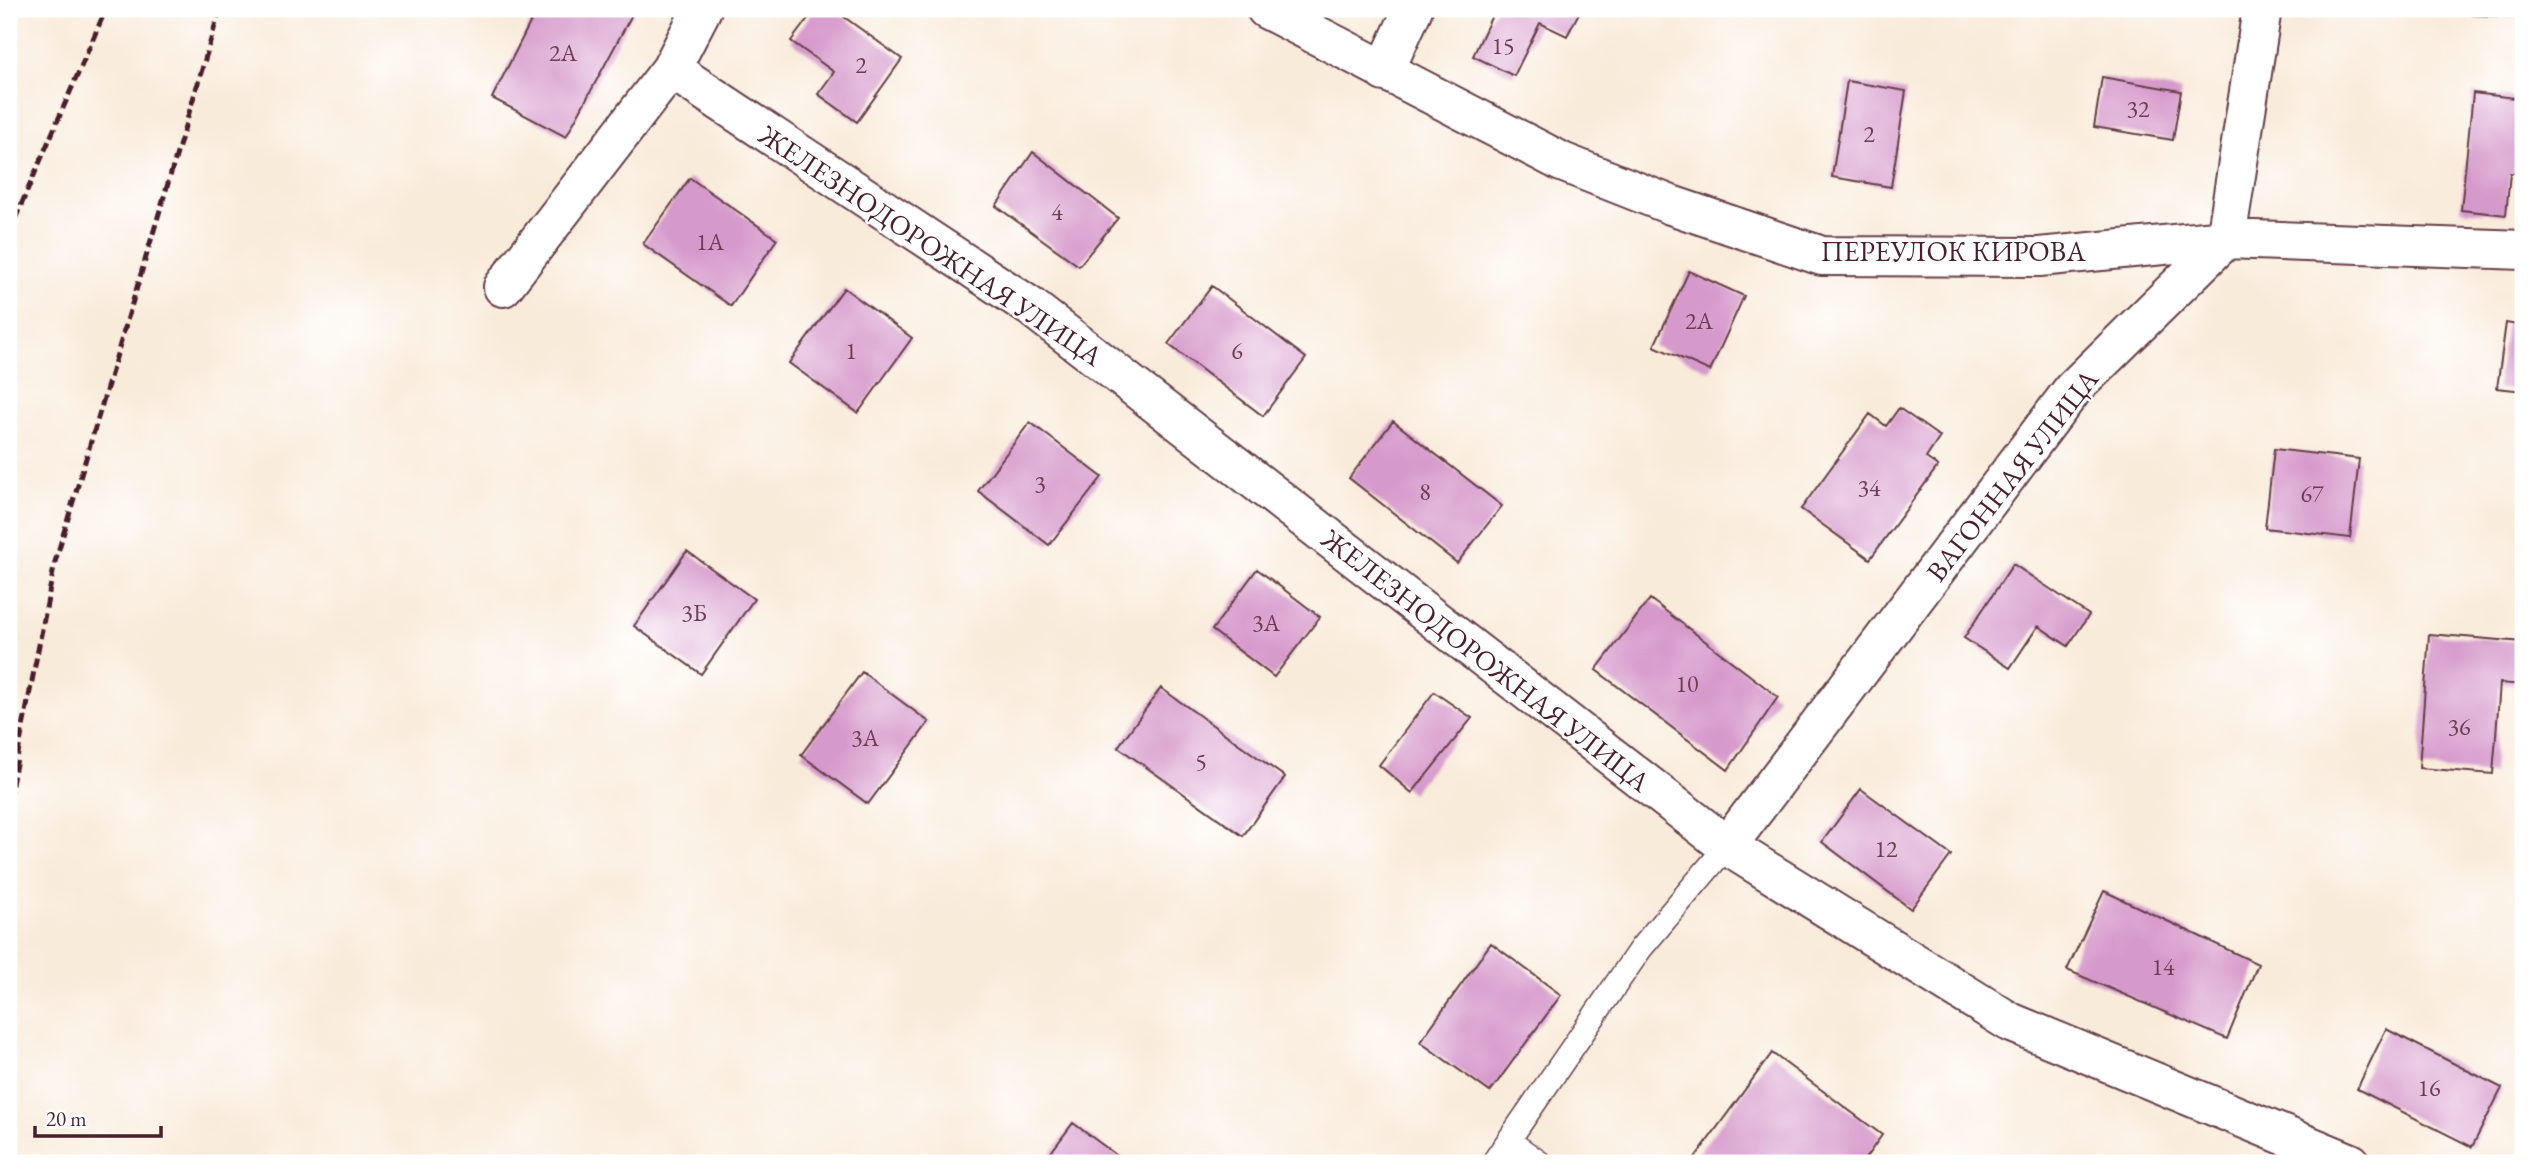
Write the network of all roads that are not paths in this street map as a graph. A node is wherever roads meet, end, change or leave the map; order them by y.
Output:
1 (702, 9) edge
2 (1266, 9) edge
3 (1413, 9) edge
4 (2262, 9) edge
5 (671, 69) junction
6 (1384, 72) junction
7 (2226, 239) junction
8 (2523, 250) edge
9 (503, 287) dead end
10 (1727, 846) junction
11 (1508, 1141) junction
12 (1493, 1163) edge
13 (1540, 1163) edge
14 (2351, 1163) edge

1 - 5 street
2 - 6 street, ПЕРЕУЛОК КИРОВА
3 - 6 street
4 - 7 street
5 - 9 street
5 - 10 street, ЖЕЛЕЗНОДОРОЖНАЯ УЛИЦА
6 - 7 street, ПЕРЕУЛОК КИРОВА
7 - 8 street, ПЕРЕУЛОК КИРОВА
7 - 10 street, ВАГОННАЯ УЛИЦА
10 - 11 lane
10 - 14 street, ЖЕЛЕЗНОДОРОЖНАЯ УЛИЦА
11 - 12 lane
11 - 13 lane

